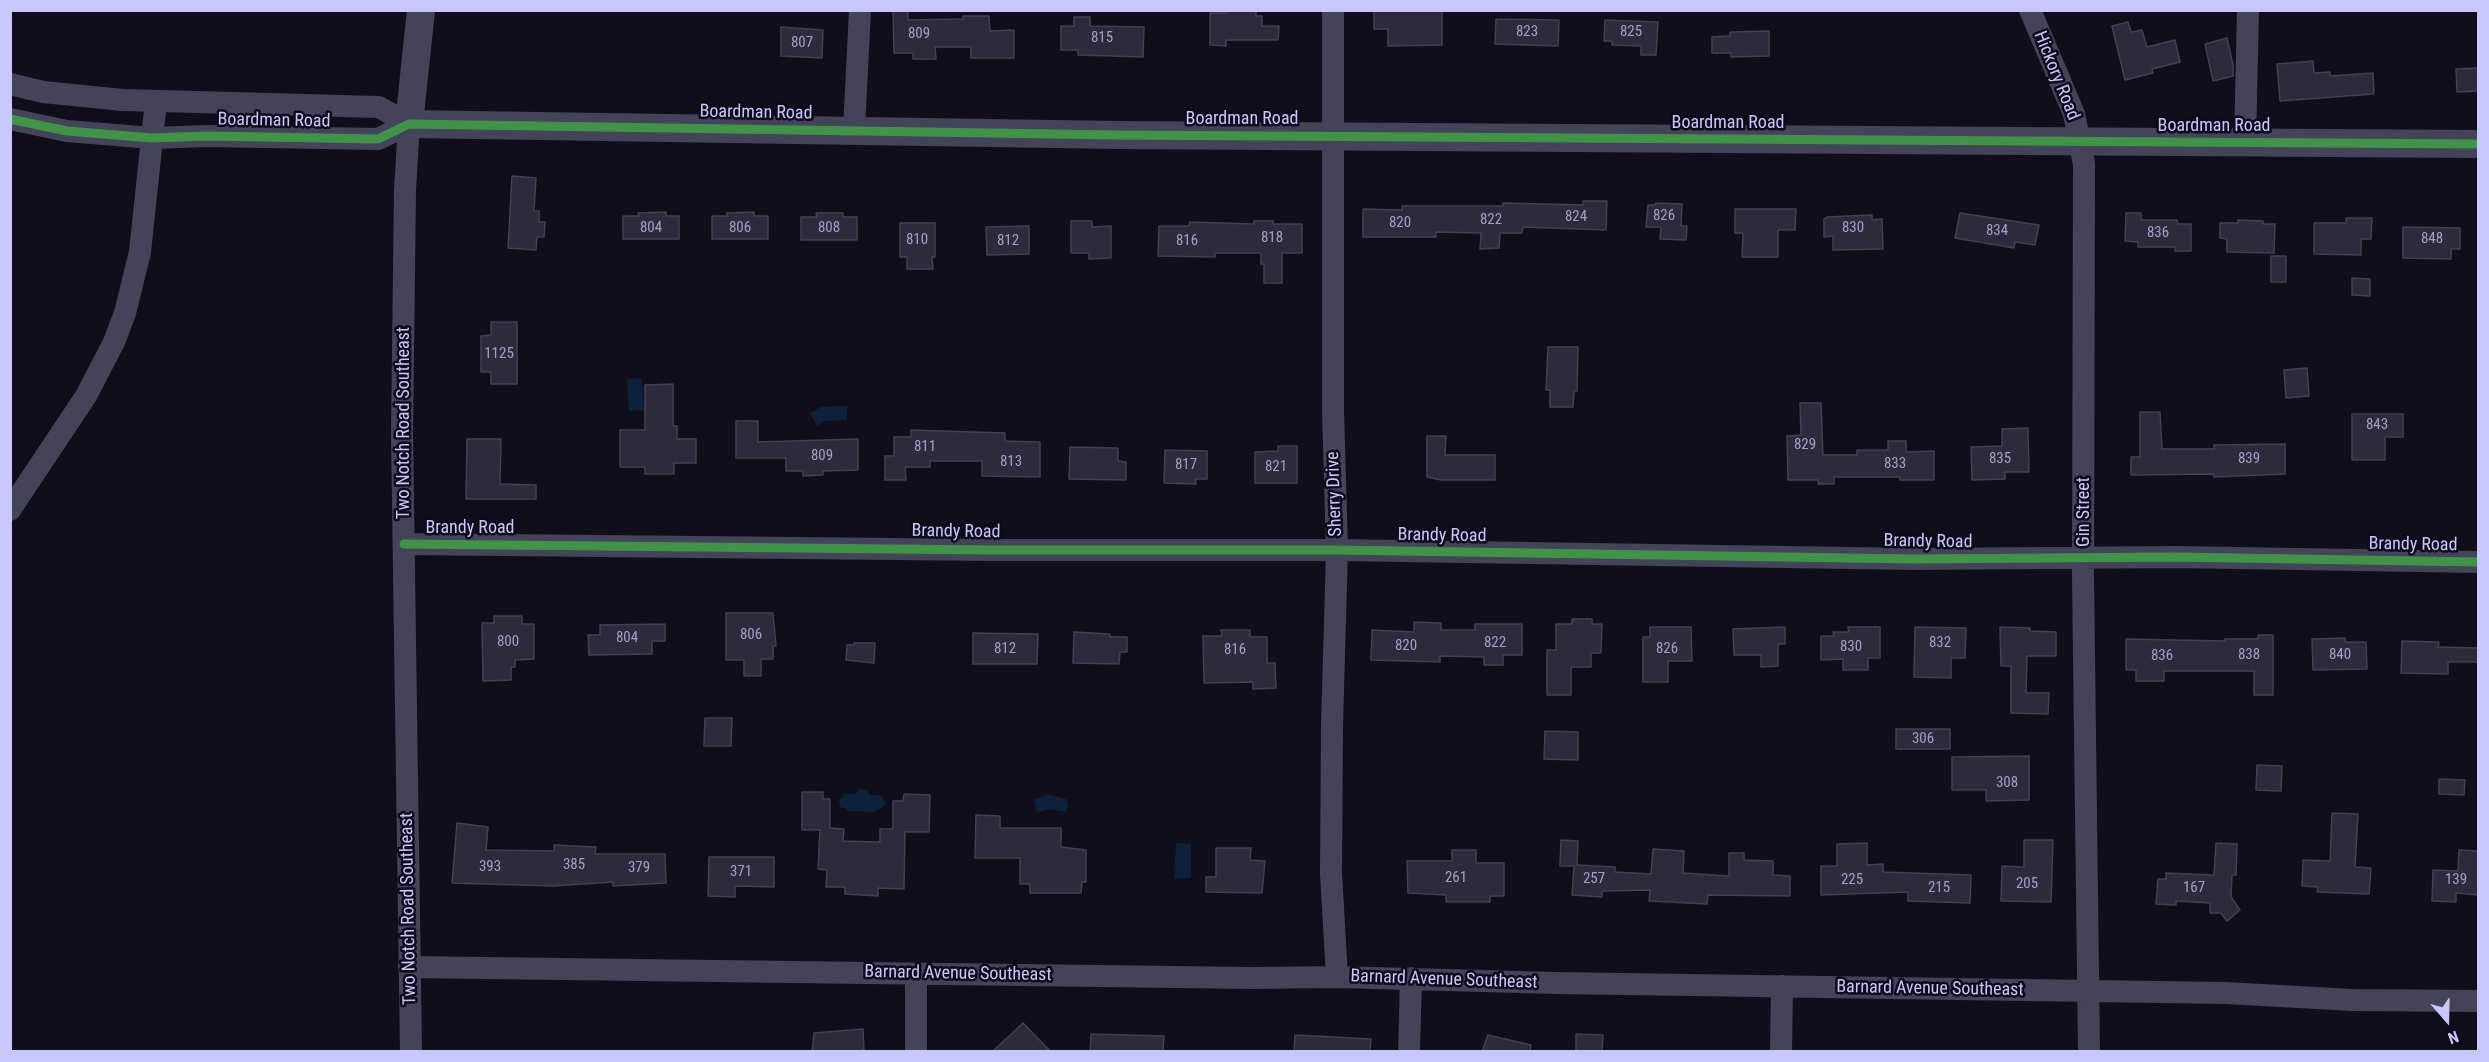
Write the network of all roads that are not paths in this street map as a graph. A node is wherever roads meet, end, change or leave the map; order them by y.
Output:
1 (421, 10) edge
2 (860, 10) edge
3 (1333, 10) edge
4 (2030, 10) edge
5 (2248, 10) edge
6 (10, 84) edge
7 (156, 101) junction
8 (10, 119) edge
9 (409, 124) junction
10 (854, 129) junction
11 (1333, 136) junction
12 (152, 138) junction
13 (2081, 142) junction
14 (2246, 143) junction
15 (2478, 144) edge
16 (10, 510) edge
17 (404, 544) junction
18 (1336, 550) junction
19 (2083, 558) junction
20 (2478, 562) edge
21 (409, 967) junction
22 (916, 974) junction
23 (1337, 977) junction
24 (1412, 978) junction
25 (1782, 986) junction
26 (2089, 990) junction
27 (2478, 1001) edge
28 (411, 1052) edge
29 (916, 1052) edge
30 (1409, 1052) edge
31 (1781, 1052) edge
32 (2089, 1052) edge

1 - 9 street, Two Notch Road Southeast
2 - 10 street
3 - 11 street, Sherry Drive
4 - 13 street, Hickory Road
5 - 14 street
6 - 7 street, Boardman Road
7 - 9 street, Boardman Road
7 - 12 street
8 - 12 street, Boardman Road
9 - 10 street, Boardman Road
9 - 12 street, Boardman Road
9 - 17 street, Two Notch Road Southeast
10 - 11 street, Boardman Road
11 - 13 street, Boardman Road
11 - 18 street, Sherry Drive
12 - 16 street
13 - 14 street, Boardman Road
13 - 19 street, Gin Street
14 - 15 street, Boardman Road
17 - 18 street, Brandy Road
17 - 21 street, Two Notch Road Southeast
18 - 19 street, Brandy Road
18 - 23 street, Sherry Drive
19 - 20 street, Brandy Road
19 - 26 street, Gin Street
21 - 22 street, Barnard Avenue Southeast
21 - 28 street, Two Notch Road Southeast
22 - 23 street, Barnard Avenue Southeast
22 - 29 street
23 - 24 street, Barnard Avenue Southeast
24 - 25 street, Barnard Avenue Southeast
24 - 30 street
25 - 26 street, Barnard Avenue Southeast
25 - 31 street
26 - 27 street, Barnard Avenue Southeast
26 - 32 street, Gin Street

